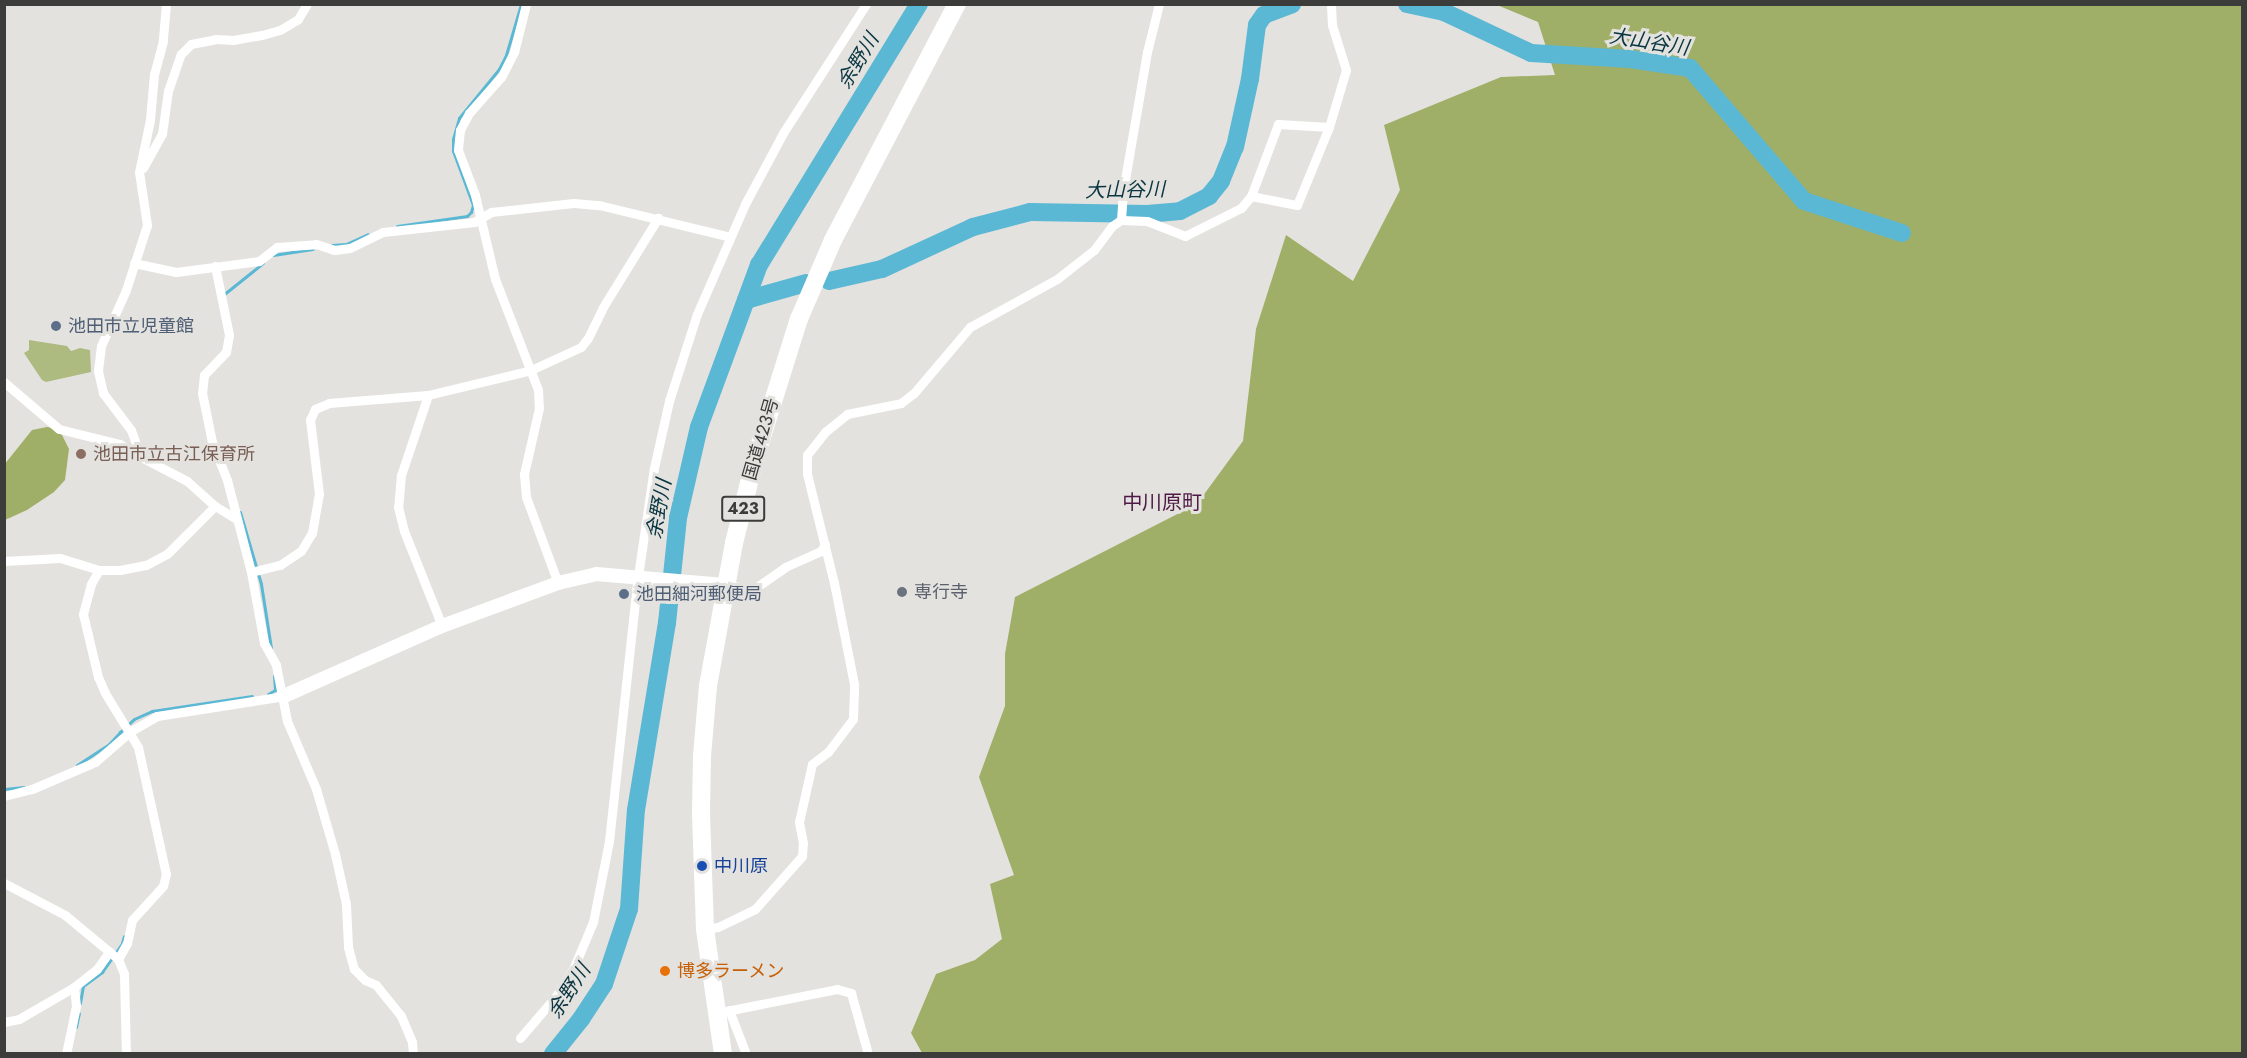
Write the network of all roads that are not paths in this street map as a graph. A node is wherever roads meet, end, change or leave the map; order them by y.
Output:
1 (166, 4) edge
2 (307, 4) edge
3 (526, 4) edge
4 (866, 4) edge
5 (957, 4) edge
6 (1159, 4) edge
7 (1331, 4) edge
8 (1329, 127) junction
9 (139, 172) junction
10 (1251, 196) junction
11 (480, 217) junction
12 (658, 218) junction
13 (1122, 220) junction
14 (730, 237) junction
15 (134, 263) junction
16 (215, 266) junction
17 (531, 370) junction
18 (4, 382) edge
19 (428, 395) junction
20 (141, 457) junction
21 (215, 506) junction
22 (235, 518) junction
23 (825, 544) junction
24 (4, 561) edge
25 (99, 570) junction
26 (251, 572) junction
27 (641, 576) junction
28 (558, 583) junction
29 (718, 583) junction
30 (442, 626) junction
31 (284, 696) junction
32 (131, 731) junction
33 (4, 796) edge
34 (4, 883) edge
35 (705, 929) junction
36 (109, 952) junction
37 (118, 959) junction
38 (75, 987) junction
39 (723, 1012) junction
40 (4, 1022) edge
41 (520, 1038) dead end
42 (66, 1053) edge
43 (126, 1053) edge
44 (413, 1053) edge
45 (723, 1053) edge
46 (746, 1053) edge
47 (868, 1053) edge

1 - 9 street
2 - 9 street
3 - 11 street
4 - 14 street
5 - 29 highway, 国道423号 / 423
6 - 13 street
7 - 8 street
8 - 10 street
8 - 10 street
9 - 15 street
10 - 13 street
11 - 12 street
11 - 16 street
11 - 17 street
12 - 14 street
12 - 17 street
13 - 23 street
14 - 27 street
15 - 16 street
15 - 20 street
16 - 22 street
17 - 19 street
17 - 28 street
18 - 20 street
19 - 26 street
19 - 30 street
20 - 21 street
21 - 22 street
21 - 25 street
22 - 26 street
23 - 29 street
23 - 35 street
24 - 25 street
25 - 32 street
26 - 31 street
27 - 28 street
27 - 29 street
27 - 41 street
28 - 30 street
29 - 35 highway, 国道423号 / 423
30 - 31 street
31 - 32 street
31 - 44 street
32 - 33 street
32 - 37 street
34 - 36 street
35 - 39 highway, 国道423号 / 423
36 - 37 street
36 - 38 street
37 - 43 street
38 - 40 street
38 - 42 street
39 - 45 highway, 国道423号 / 423
39 - 46 street
39 - 47 street

